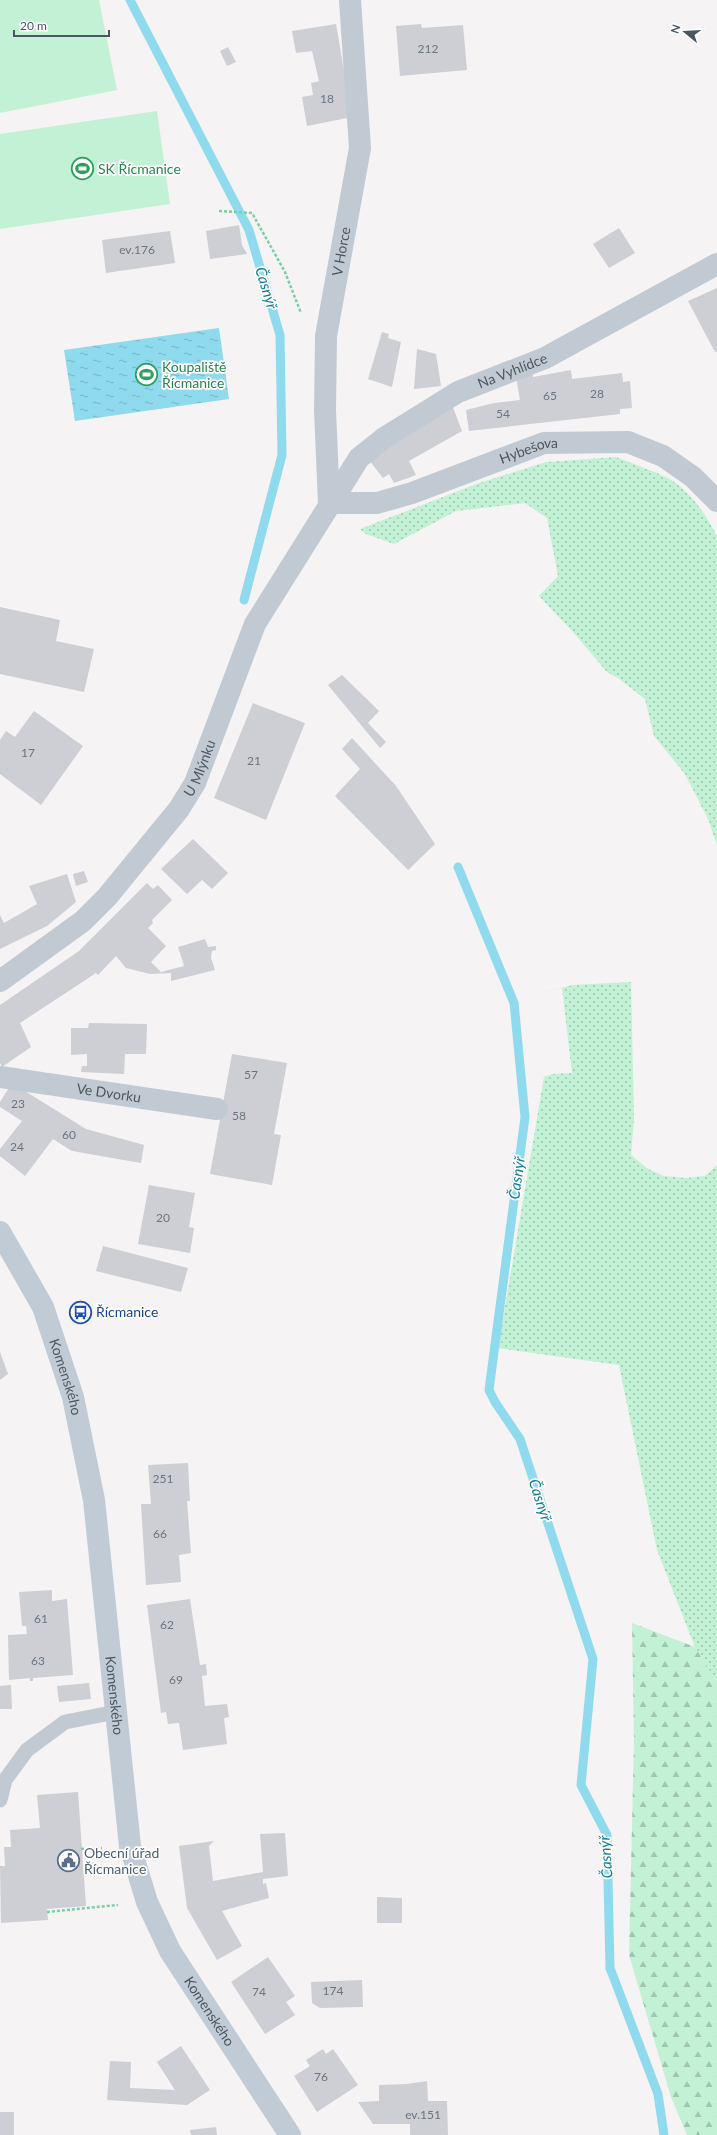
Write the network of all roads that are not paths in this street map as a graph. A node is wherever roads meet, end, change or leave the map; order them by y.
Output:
1 (350, 0) edge
2 (717, 264) edge
3 (717, 501) edge
4 (329, 503) junction
5 (0, 981) edge
6 (0, 1077) edge
7 (217, 1109) dead end
8 (0, 1232) edge
9 (116, 1712) junction
10 (0, 1800) edge
11 (290, 2135) edge

1 - 4 street, V Horce
2 - 4 street, Na Vyhlídce
3 - 4 street, Hybešova
4 - 5 street, U Mlýnku
6 - 7 street, Ve Dvorku
8 - 9 main road, Komenského
9 - 10 lane
9 - 11 main road, Komenského

